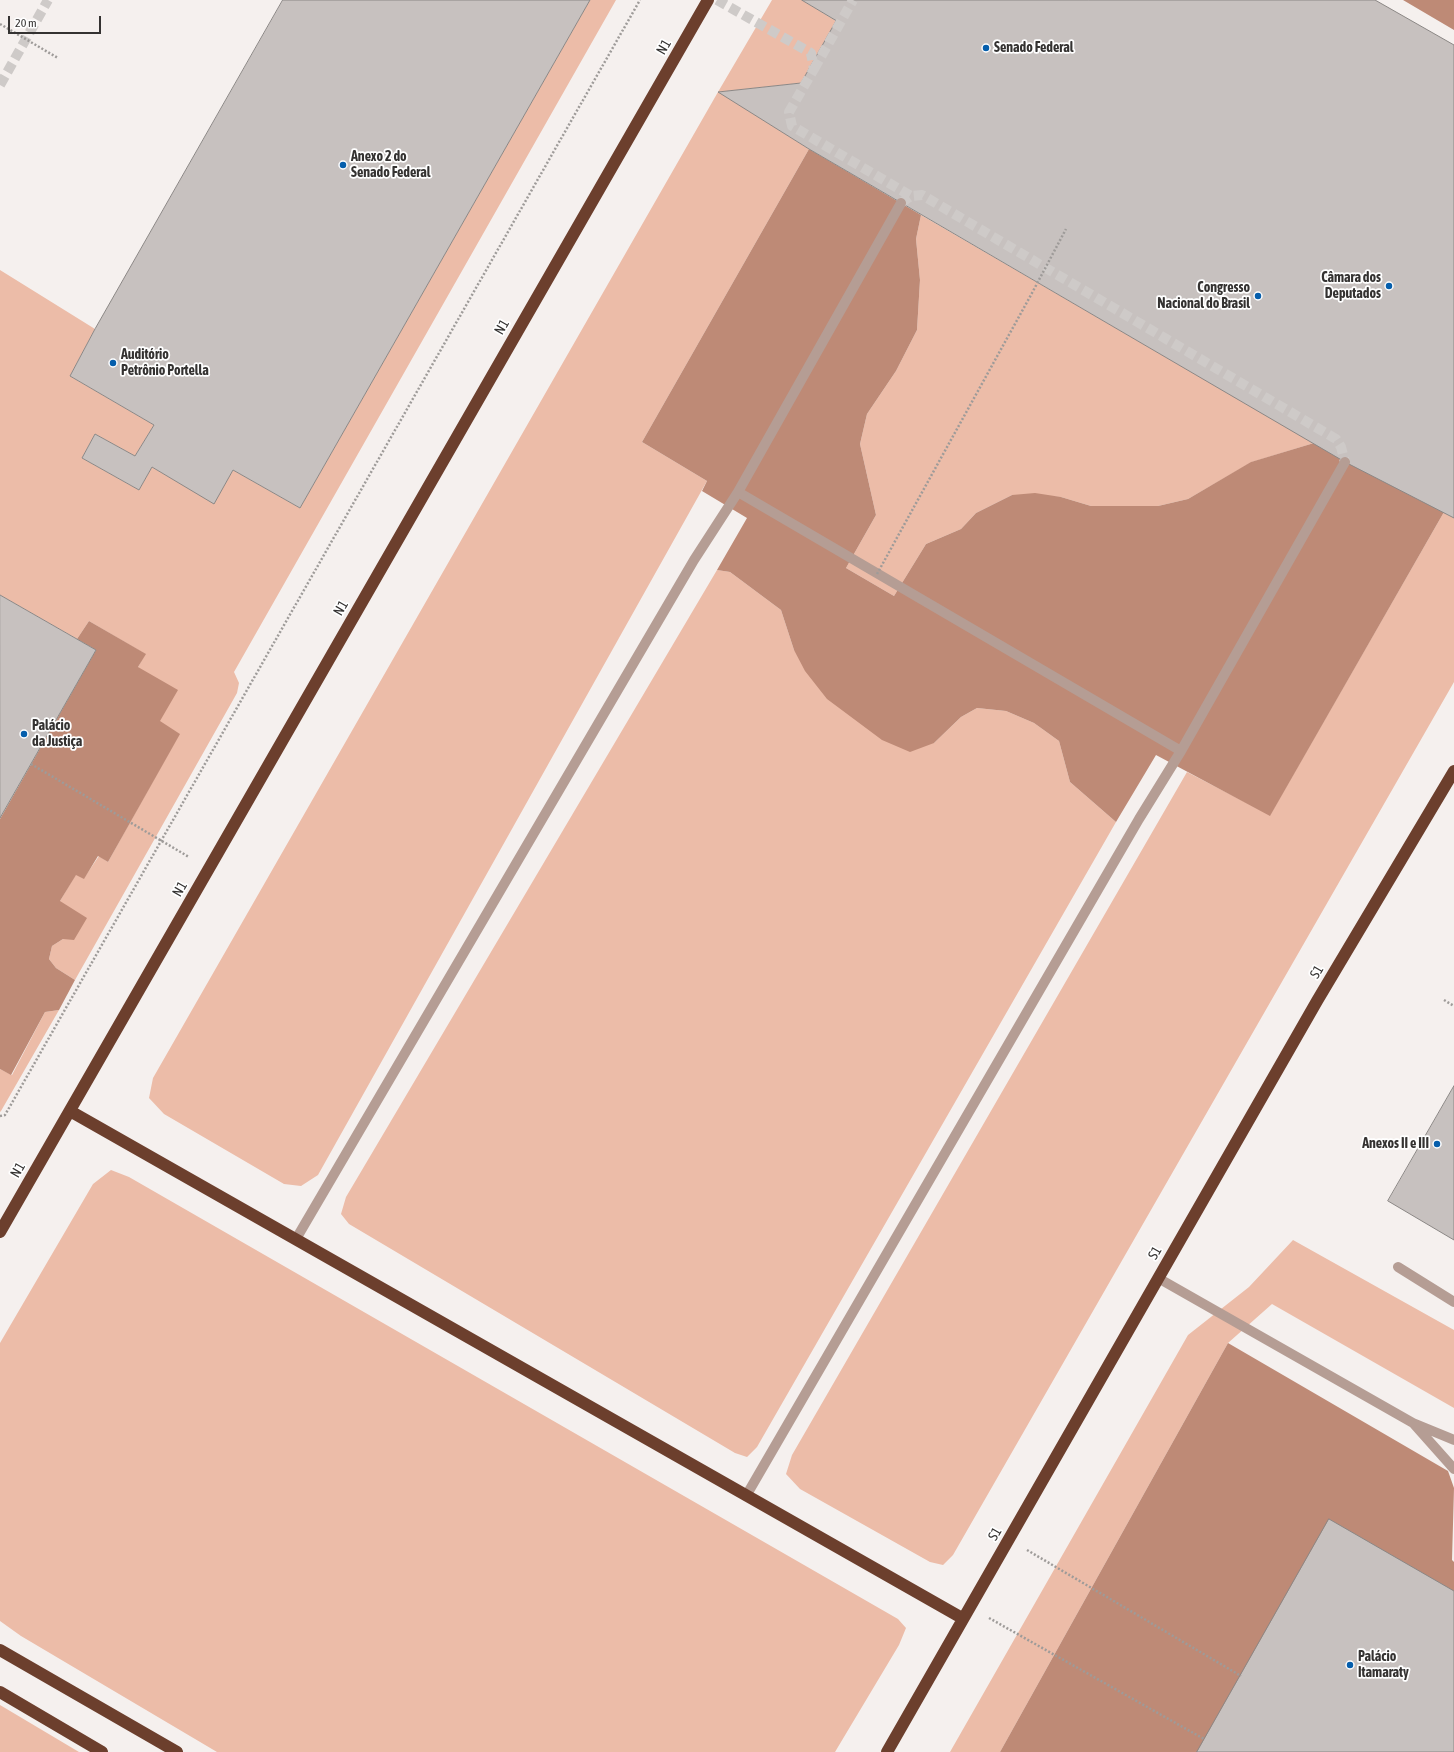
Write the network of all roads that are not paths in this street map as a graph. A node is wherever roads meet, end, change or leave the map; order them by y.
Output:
1 (708, 0) edge
2 (901, 203) tunnel mouth
3 (1345, 462) dead end
4 (738, 492) junction
5 (1181, 751) junction
6 (1454, 771) edge
7 (70, 1111) junction
8 (0, 1232) edge
9 (296, 1239) junction
10 (1398, 1267) dead end
11 (1158, 1278) junction
12 (1454, 1302) edge
13 (1413, 1423) junction
14 (1454, 1440) edge
15 (1454, 1469) edge
16 (746, 1496) junction
17 (962, 1618) junction
18 (0, 1650) edge
19 (0, 1692) edge
20 (102, 1752) edge
21 (177, 1752) edge
22 (887, 1752) edge

1 - 7 highway, N1
2 - 4 lane
3 - 5 lane
4 - 5 lane
4 - 9 lane
5 - 16 lane
6 - 11 highway, S1
7 - 8 highway, N1
7 - 9 highway
9 - 16 highway
10 - 12 lane
11 - 13 lane
11 - 17 highway, S1
13 - 14 lane
13 - 15 lane
16 - 17 highway
17 - 22 highway, S1
18 - 21 highway
19 - 20 highway

